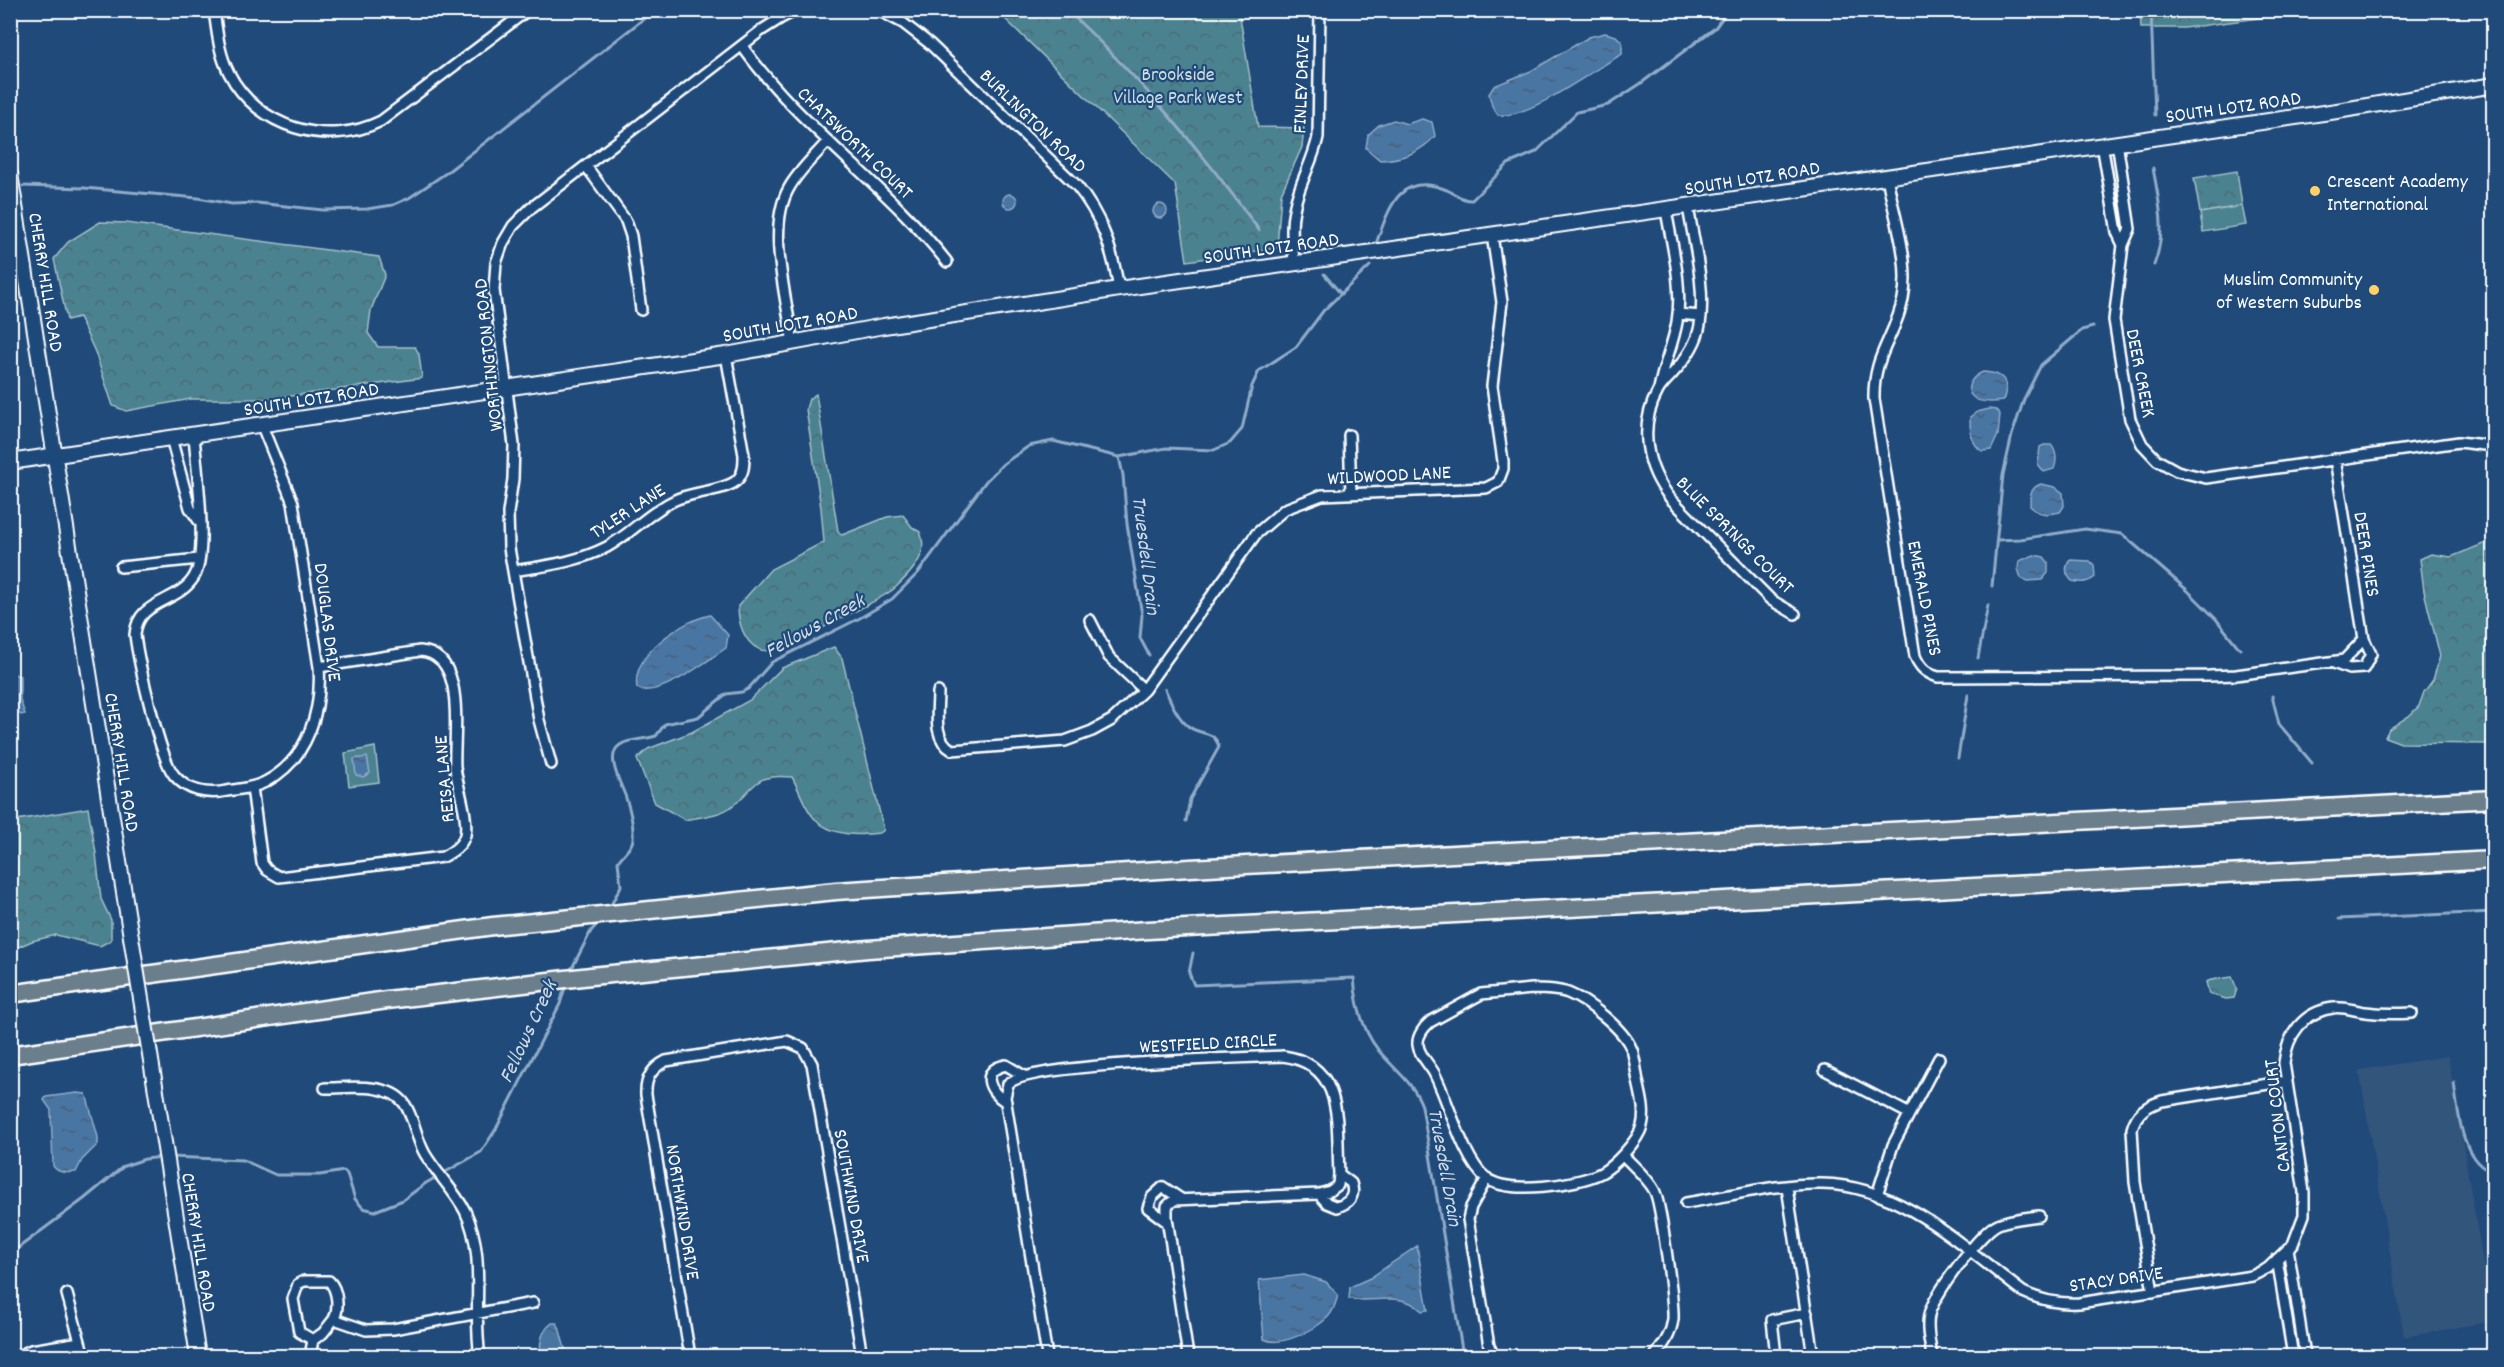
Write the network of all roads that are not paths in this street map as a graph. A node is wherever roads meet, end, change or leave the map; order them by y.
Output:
1 (214, 10) edge
2 (528, 10) edge
3 (797, 10) edge
4 (878, 10) edge
5 (1320, 10) edge
6 (742, 46) junction
7 (2493, 85) edge
8 (828, 141) junction
9 (2117, 142) junction
10 (2102, 144) junction
11 (586, 166) junction
12 (10, 174) edge
13 (1887, 177) junction
14 (1688, 206) junction
15 (1666, 210) junction
16 (1492, 235) junction
17 (2123, 245) junction
18 (947, 262) dead end
19 (1294, 263) junction
20 (1119, 288) junction
21 (642, 310) dead end
22 (1678, 314) junction
23 (1701, 316) junction
24 (794, 344) junction
25 (726, 355) junction
26 (508, 388) junction
27 (1659, 389) junction
28 (262, 426) junction
29 (194, 435) junction
30 (1349, 435) dead end
31 (171, 438) junction
32 (2484, 445) dead end
33 (55, 457) junction
34 (2336, 459) junction
35 (10, 462) edge
36 (1351, 492) junction
37 (200, 523) junction
38 (200, 559) junction
39 (121, 567) dead end
40 (513, 571) junction
41 (1795, 614) dead end
42 (1090, 620) dead end
43 (2364, 639) junction
44 (2329, 662) junction
45 (320, 667) junction
46 (1144, 690) junction
47 (938, 692) dead end
48 (551, 764) dead end
49 (252, 787) junction
50 (2493, 799) edge
51 (2493, 860) edge
52 (10, 994) edge
53 (2412, 1013) dead end
54 (800, 1046) joint
55 (10, 1055) edge
56 (1939, 1058) dead end
57 (1825, 1070) dead end
58 (1024, 1076) junction
59 (2287, 1082) junction
60 (325, 1088) dead end
61 (1006, 1102) junction
62 (1908, 1113) junction
63 (1623, 1155) junction
64 (1339, 1174) junction
65 (1487, 1178) junction
66 (1787, 1186) junction
67 (1319, 1194) junction
68 (1877, 1195) junction
69 (1181, 1199) junction
70 (1686, 1203) dead end
71 (2039, 1216) dead end
72 (1167, 1222) junction
73 (2288, 1248) junction
74 (1970, 1252) junction
75 (2277, 1259) junction
76 (2153, 1292) junction
77 (67, 1294) dead end
78 (533, 1303) dead end
79 (1807, 1312) junction
80 (477, 1313) junction
81 (334, 1319) junction
82 (313, 1340) junction
83 (80, 1342) junction
84 (18, 1356) edge
85 (84, 1356) edge
86 (198, 1356) edge
87 (310, 1356) edge
88 (480, 1356) edge
89 (690, 1356) edge
90 (862, 1356) edge
91 (1047, 1356) edge
92 (1188, 1356) edge
93 (1494, 1356) edge
94 (1655, 1356) edge
95 (1776, 1356) edge
96 (1813, 1356) edge
97 (1932, 1356) edge
98 (2293, 1356) edge
99 (2306, 1356) edge

1 - 2 street
3 - 6 street, WORTHINGTON ROAD
4 - 20 street, BURLINGTON ROAD
5 - 19 street, FINLEY DRIVE
6 - 8 street, CHATSWORTH COURT
6 - 11 street, WORTHINGTON ROAD
7 - 9 street, SOUTH LOTZ ROAD
8 - 18 street, CHATSWORTH COURT
8 - 24 street
9 - 10 street, SOUTH LOTZ ROAD
9 - 17 street, DEER CREEK
10 - 13 street, SOUTH LOTZ ROAD
10 - 17 street, DEER CREEK
11 - 21 street
11 - 26 street, WORTHINGTON ROAD
12 - 33 street, CHERRY HILL ROAD
13 - 14 street, SOUTH LOTZ ROAD
13 - 44 street, EMERALD PINES
14 - 15 street, SOUTH LOTZ ROAD
14 - 23 street, BLUE SPRINGS COURT
15 - 16 street, SOUTH LOTZ ROAD
15 - 22 street
16 - 19 street, SOUTH LOTZ ROAD
16 - 36 street, WILDWOOD LANE
17 - 34 street, DEER CREEK
19 - 20 street, SOUTH LOTZ ROAD
20 - 24 street, SOUTH LOTZ ROAD
22 - 23 street
22 - 27 street
23 - 27 street, BLUE SPRINGS COURT
24 - 25 street, SOUTH LOTZ ROAD
25 - 26 street, SOUTH LOTZ ROAD
25 - 40 street, TYLER LANE
26 - 28 street, SOUTH LOTZ ROAD
26 - 40 street, WORTHINGTON ROAD
27 - 41 street, BLUE SPRINGS COURT
28 - 29 street, SOUTH LOTZ ROAD
28 - 45 street, DOUGLAS DRIVE
29 - 31 street, SOUTH LOTZ ROAD
29 - 37 street, DOUGLAS DRIVE
30 - 36 street
31 - 33 street, SOUTH LOTZ ROAD
31 - 37 street, DOUGLAS DRIVE
32 - 34 street, DEER CREEK
33 - 35 street, SOUTH LOTZ ROAD
33 - 86 street, CHERRY HILL ROAD, bridge
34 - 43 street, DEER PINES
36 - 46 street, WILDWOOD LANE
37 - 38 street, DOUGLAS DRIVE
38 - 39 street
38 - 49 street, DOUGLAS DRIVE
40 - 48 street, WORTHINGTON ROAD
42 - 46 street
43 - 44 street, EMERALD PINES
43 - 44 street, DEER PINES
45 - 49 street, DOUGLAS DRIVE
45 - 49 street, REISA LANE
46 - 47 street, WILDWOOD LANE
50 - 52 highway
51 - 55 highway
53 - 59 street, CANTON COURT
54 - 89 street, NORTHWIND DRIVE
54 - 90 street, SOUTHWIND DRIVE
56 - 62 street
57 - 62 street
58 - 61 street
58 - 61 street, WESTFIELD CIRCLE
58 - 64 street, WESTFIELD CIRCLE
59 - 73 street, CANTON COURT
59 - 76 street
60 - 80 street
61 - 91 street, WESTFIELD CIRCLE
62 - 68 street
63 - 65 street
63 - 65 street
63 - 94 street
64 - 67 street
64 - 67 street, WESTFIELD CIRCLE
65 - 93 street
66 - 68 street, STACY DRIVE
66 - 70 street, STACY DRIVE
66 - 79 street
67 - 69 street, WESTFIELD CIRCLE
68 - 74 street, STACY DRIVE
69 - 72 street
69 - 72 street, WESTFIELD CIRCLE
71 - 74 street
72 - 92 street
73 - 75 street, CANTON COURT
73 - 99 street
74 - 76 street, STACY DRIVE
74 - 97 street
75 - 76 street, STACY DRIVE
75 - 98 street
77 - 83 street
78 - 80 street
79 - 95 street
79 - 96 street
80 - 81 street
80 - 88 street
81 - 82 street
81 - 82 street
82 - 87 street
83 - 84 street
83 - 85 street

